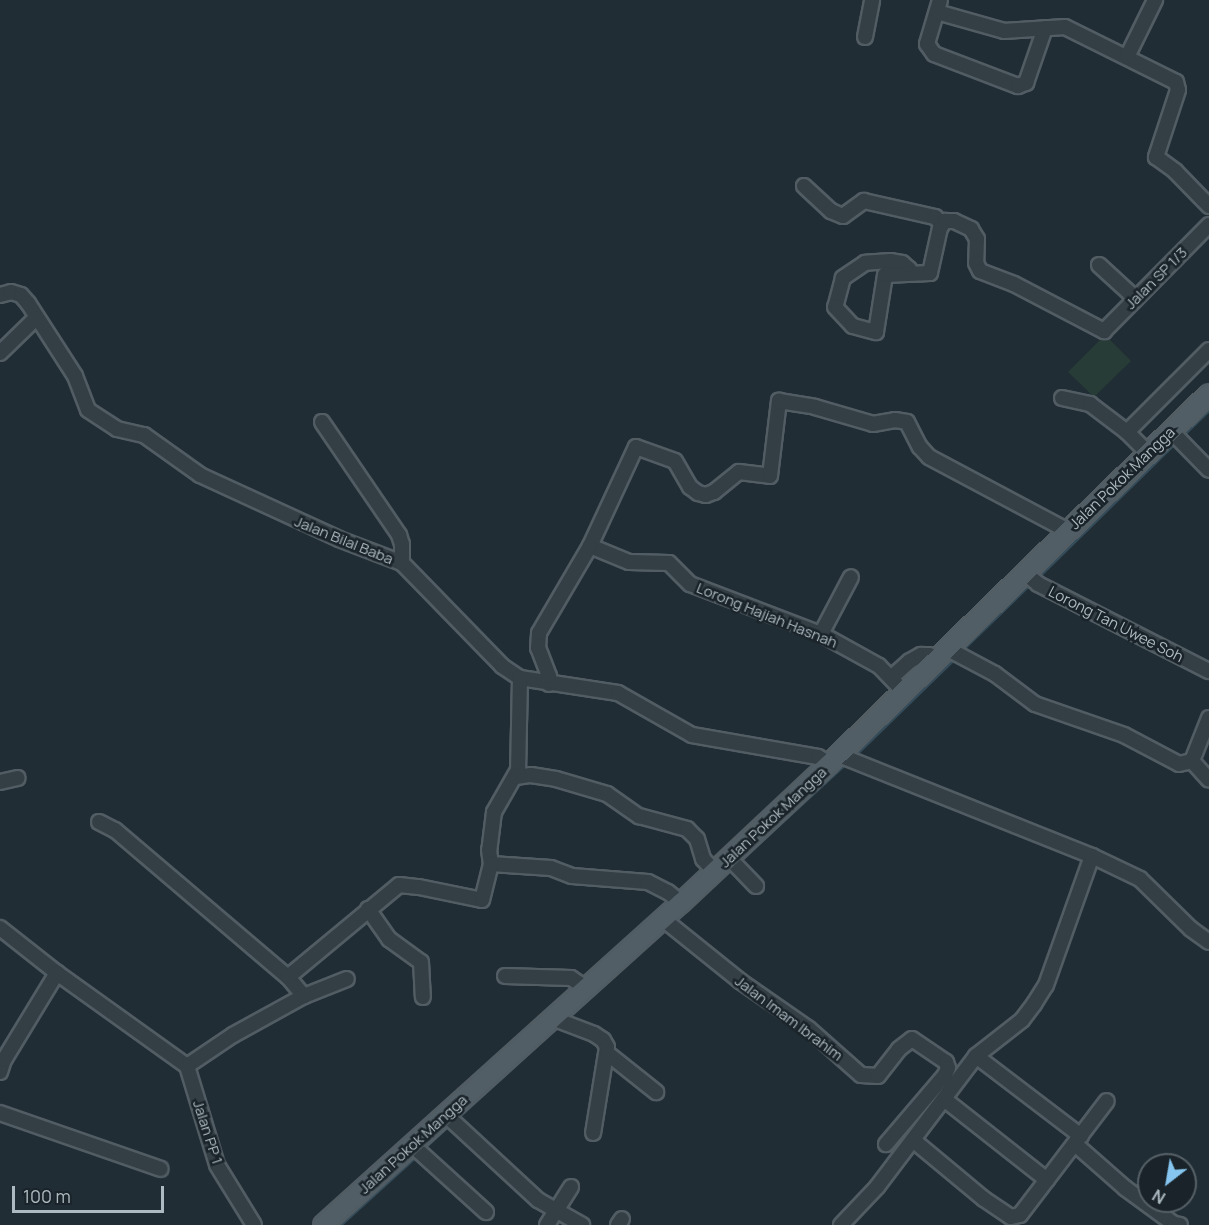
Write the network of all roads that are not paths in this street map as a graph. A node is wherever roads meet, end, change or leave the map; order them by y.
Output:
1 (872, 0) edge
2 (1155, 0) edge
3 (938, 6) edge
4 (1045, 28) junction
5 (866, 38) dead end
6 (1127, 57) junction
7 (804, 186) dead end
8 (1209, 206) edge
9 (942, 224) junction
10 (1209, 225) edge
11 (1099, 265) dead end
12 (909, 273) junction
13 (0, 295) edge
14 (1135, 298) junction
15 (36, 318) junction
16 (1209, 350) edge
17 (0, 353) edge
18 (1209, 393) edge
19 (1062, 398) dead end
20 (322, 422) dead end
21 (1127, 432) junction
22 (1176, 437) junction
23 (1148, 453) junction
24 (1209, 470) edge
25 (1068, 531) junction
26 (590, 546) junction
27 (402, 563) junction
28 (851, 577) dead end
29 (1030, 578) junction
30 (821, 634) junction
31 (949, 655) junction
32 (1209, 671) edge
33 (892, 677) junction
34 (520, 678) junction
35 (549, 684) junction
36 (904, 692) junction
37 (1209, 718) edge
38 (843, 760) junction
39 (1192, 761) junction
40 (516, 777) junction
41 (18, 778) dead end
42 (1209, 780) edge
43 (0, 782) edge
44 (99, 822) dead end
45 (1092, 856) junction
46 (733, 862) junction
47 (491, 864) junction
48 (714, 871) junction
49 (756, 886) dead end
50 (681, 903) junction
51 (368, 909) junction
52 (668, 924) junction
53 (0, 928) edge
54 (1209, 942) edge
55 (57, 973) junction
56 (505, 976) dead end
57 (288, 977) junction
58 (347, 979) dead end
59 (586, 988) junction
60 (304, 996) junction
61 (423, 997) dead end
62 (559, 1021) junction
63 (607, 1053) junction
64 (976, 1056) junction
65 (187, 1066) junction
66 (0, 1072) edge
67 (656, 1092) dead end
68 (944, 1099) junction
69 (1107, 1101) dead end
70 (0, 1113) edge
71 (448, 1117) junction
72 (593, 1133) dead end
73 (913, 1140) junction
74 (1078, 1140) junction
75 (886, 1144) dead end
76 (417, 1149) junction
77 (161, 1169) dead end
78 (1047, 1180) junction
79 (571, 1187) dead end
80 (557, 1210) junction
81 (486, 1212) dead end
82 (254, 1225) edge
83 (323, 1225) edge
84 (547, 1225) edge
85 (582, 1225) edge
86 (841, 1225) edge
87 (1180, 1225) edge

1 - 5 street
2 - 6 street
3 - 4 street
3 - 4 street
4 - 6 street
6 - 8 street
7 - 9 street
9 - 12 street
9 - 14 street, Jalan SP 1/3
10 - 14 street, Jalan SP 1/3
11 - 14 street
12 - 12 street
13 - 15 street, Jalan Bilal Baba
15 - 17 street
15 - 27 street, Jalan Bilal Baba
16 - 21 street
18 - 22 main road, Jalan Pokok Mangga
19 - 21 street
20 - 27 street
21 - 23 street
22 - 23 main road, Jalan Pokok Mangga
22 - 24 street
23 - 25 main road, Jalan Pokok Mangga
25 - 26 street
25 - 29 main road, Jalan Pokok Mangga
26 - 30 street, Lorong Hajiah Hasnah
26 - 35 street
27 - 34 street, Jalan Bilal Baba
28 - 30 street
29 - 31 main road, Jalan Pokok Mangga
29 - 32 street, Lorong Tan Uwee Soh
30 - 33 street, Lorong Hajiah Hasnah
31 - 33 street
31 - 36 main road, Jalan Pokok Mangga
31 - 39 street
33 - 36 street, Lorong Hajiah Hasnah
34 - 35 street, Jalan Bilal Baba
34 - 40 street
35 - 38 street, Jalan Bilal Baba
36 - 38 main road, Jalan Pokok Mangga
37 - 39 street
38 - 45 street, Jalan Bilal Baba
38 - 46 main road, Jalan Pokok Mangga
39 - 42 street
40 - 47 street
40 - 48 street
41 - 43 street
44 - 57 street
45 - 54 street, Jalan Bilal Baba
45 - 64 street
46 - 48 main road, Jalan Pokok Mangga
46 - 49 street
47 - 50 street
47 - 51 street
48 - 50 main road, Jalan Pokok Mangga
50 - 52 main road, Jalan Pokok Mangga
51 - 57 street
51 - 61 street
52 - 59 main road, Jalan Pokok Mangga
52 - 75 street, Jalan Imam Ibrahim
53 - 55 street
55 - 65 street
55 - 66 street
56 - 59 street
57 - 60 street
58 - 60 street
59 - 62 main road, Jalan Pokok Mangga
60 - 65 street
62 - 63 street
62 - 71 main road, Jalan Pokok Mangga
63 - 67 street
63 - 72 street
64 - 68 street
64 - 74 street
65 - 82 street, Jalan PP 1
68 - 73 street
68 - 78 street
69 - 74 street
70 - 77 street
71 - 76 main road, Jalan Pokok Mangga
71 - 80 street
73 - 78 street
73 - 86 street
74 - 78 street
74 - 87 street
76 - 81 street
76 - 83 main road, Jalan Pokok Mangga
79 - 80 street
80 - 84 street
80 - 85 street

